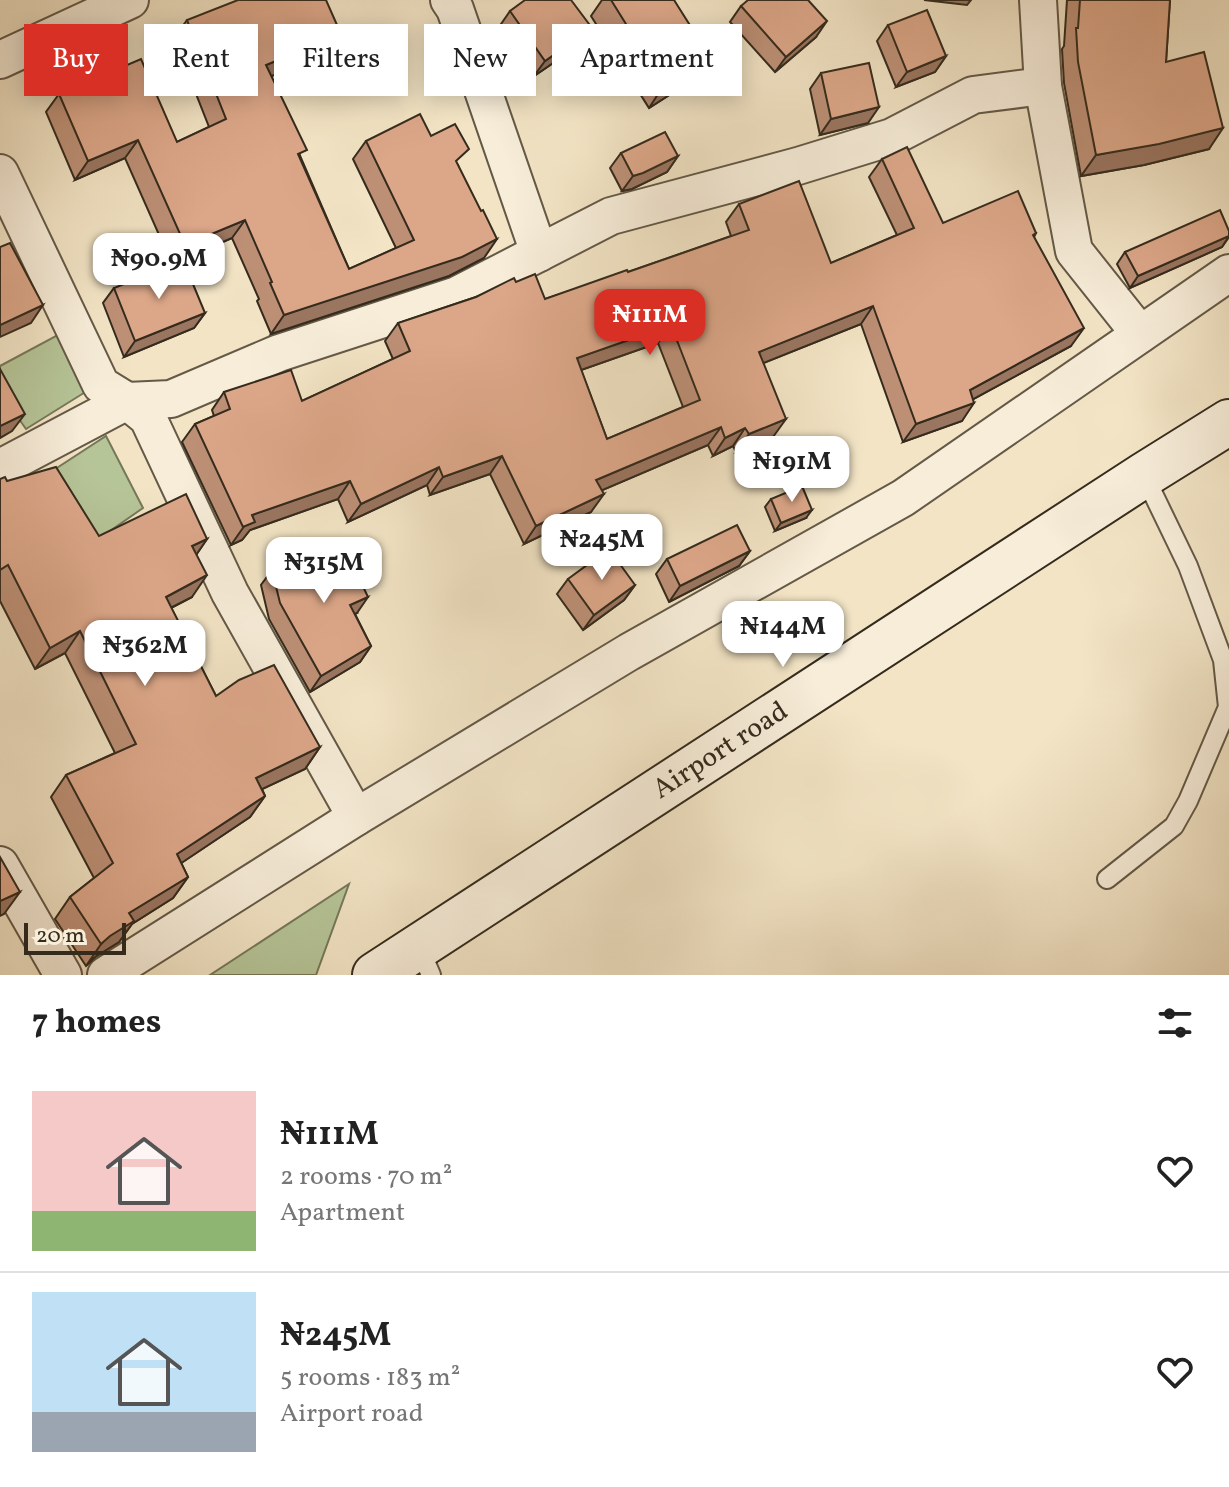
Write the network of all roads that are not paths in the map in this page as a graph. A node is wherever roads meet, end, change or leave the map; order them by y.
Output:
1 (130, 0) edge
2 (449, 0) edge
3 (1038, 0) edge
4 (91, 8) edge
5 (0, 60) edge
6 (1043, 86) junction
7 (0, 173) edge
8 (539, 253) junction
9 (1229, 273) edge
10 (1140, 334) junction
11 (127, 401) junction
12 (1229, 422) edge
13 (0, 468) edge
14 (1144, 475) junction
15 (356, 817) junction
16 (0, 865) edge
17 (1107, 879) dead end
18 (425, 961) edge
19 (63, 975) edge
20 (106, 975) edge
21 (375, 975) edge

1 - 4 street
2 - 8 street
3 - 6 street
4 - 5 street
6 - 8 street
6 - 10 street
7 - 11 street
8 - 11 street
9 - 10 street
10 - 15 street
11 - 13 street
11 - 15 street
12 - 14 main road, Airport road
14 - 17 lane
14 - 18 main road, Airport road
15 - 20 street
16 - 19 street
18 - 21 main road, Airport road

